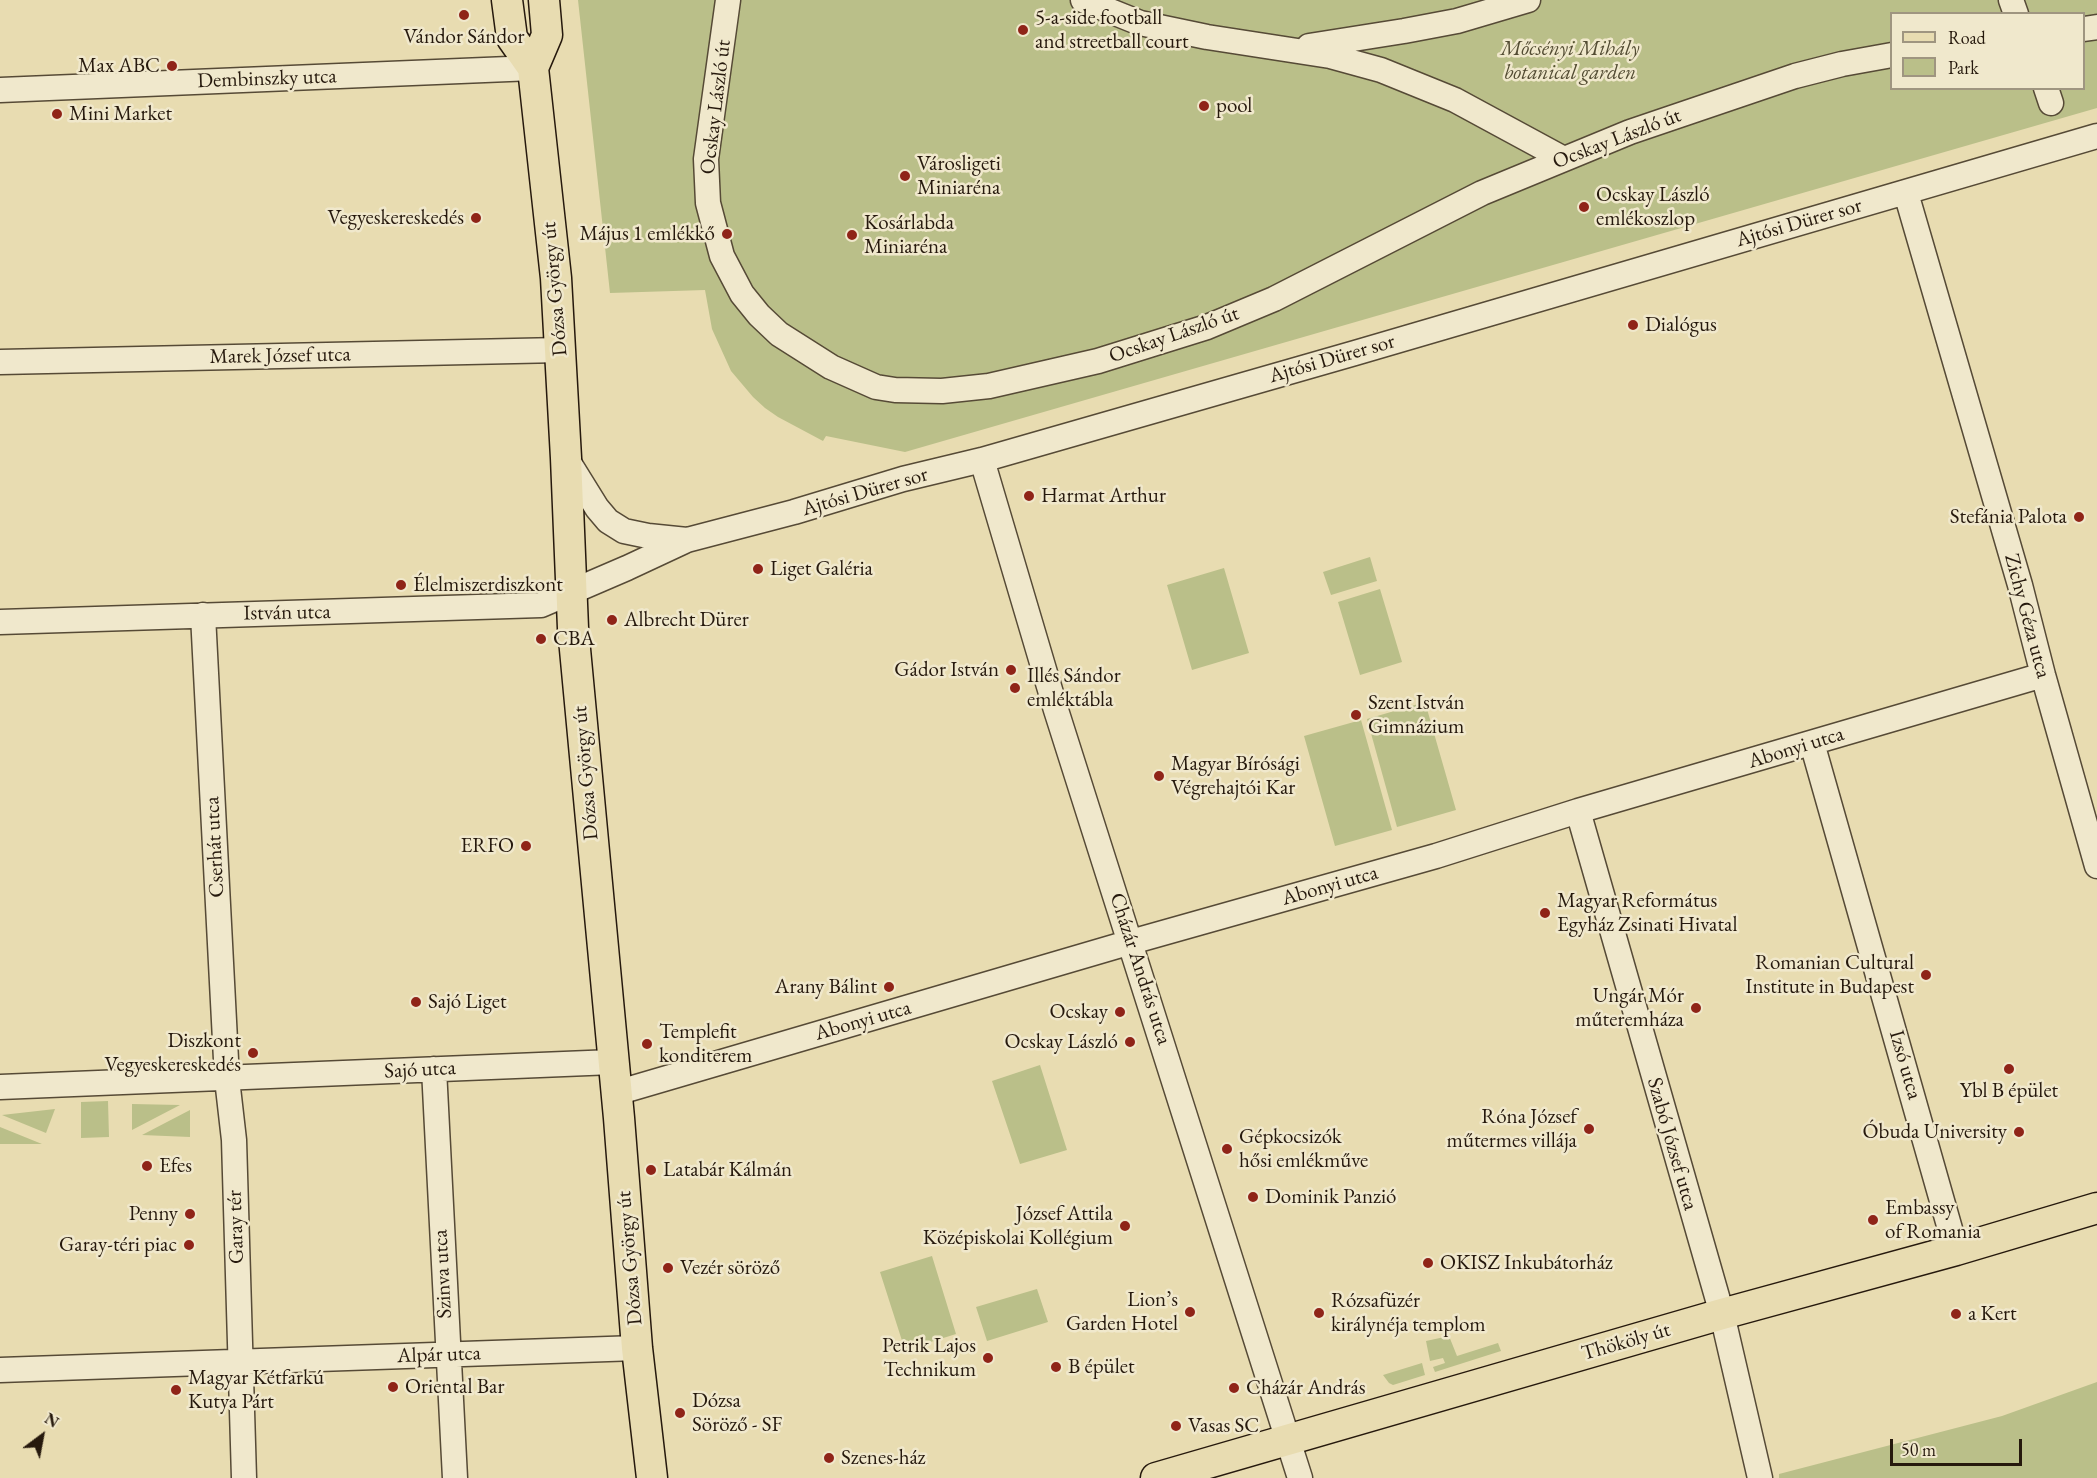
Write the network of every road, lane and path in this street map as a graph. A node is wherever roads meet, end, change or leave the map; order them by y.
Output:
1 (507, 0) edge
2 (543, 0) edge
3 (728, 0) edge
4 (1083, 0) edge
5 (1528, 0) edge
6 (1282, 48) junction
7 (1890, 55) edge
8 (533, 68) junction
9 (0, 90) edge
10 (2097, 136) edge
11 (1564, 159) junction
12 (1906, 193) junction
13 (561, 350) junction
14 (0, 362) edge
15 (566, 458) junction
16 (982, 460) junction
17 (687, 540) junction
18 (572, 593) junction
19 (203, 615) junction
20 (0, 622) edge
21 (2043, 675) junction
22 (1812, 743) junction
23 (1578, 811) junction
24 (2097, 866) edge
25 (1131, 942) junction
26 (613, 1062) junction
27 (434, 1069) junction
28 (227, 1079) junction
29 (0, 1087) edge
30 (616, 1093) junction
31 (2097, 1208) edge
32 (1956, 1250) junction
33 (1722, 1314) junction
34 (637, 1348) junction
35 (447, 1354) junction
36 (241, 1361) junction
37 (0, 1370) edge
38 (1288, 1440) junction
39 (244, 1478) edge
40 (454, 1478) edge
41 (652, 1478) edge
42 (1156, 1478) edge
43 (1300, 1478) edge
44 (1760, 1478) edge

1 - 8 main road, Dózsa György út
2 - 8 main road, Dózsa György út
3 - 11 street, Ocskay László út
4 - 6 street
5 - 6 street
6 - 11 street
7 - 11 street, Ocskay László út
8 - 9 street, Dembinszky utca
8 - 13 main road, Dózsa György út
10 - 12 street, Ajtósi Dürer sor
12 - 16 street, Ajtósi Dürer sor
12 - 21 street, Zichy Géza utca
13 - 14 street, Marek József utca
13 - 15 main road, Dózsa György út
15 - 17 street
15 - 18 main road, Dózsa György út
16 - 17 street, Ajtósi Dürer sor
16 - 25 street, Cházár András utca
17 - 18 street, Ajtósi Dürer sor
18 - 19 street, István utca
18 - 26 main road, Dózsa György út
19 - 20 street, István utca
19 - 28 street, Cserhát utca
21 - 22 street, Abonyi utca
21 - 24 street, Zichy Géza utca
22 - 23 street, Abonyi utca
22 - 32 street, Izsó utca
23 - 25 street, Abonyi utca
23 - 33 street, Szabó József utca
25 - 30 street, Abonyi utca
25 - 38 street, Cházár András utca
26 - 27 street, Sajó utca
26 - 30 main road, Dózsa György út
27 - 28 street, Sajó utca
27 - 35 street, Szinva utca
28 - 29 street
28 - 36 street, Garay tér
30 - 34 main road, Dózsa György út
31 - 32 main road, Thököly út
32 - 33 main road, Thököly út
33 - 38 main road, Thököly út
33 - 44 street, Szabó József utca
34 - 35 street, Alpár utca
34 - 41 main road, Dózsa György út
35 - 36 street, Alpár utca
35 - 40 street, Szinva utca
36 - 37 street
36 - 39 street
38 - 42 main road, Thököly út
38 - 43 street, Cházár András utca

